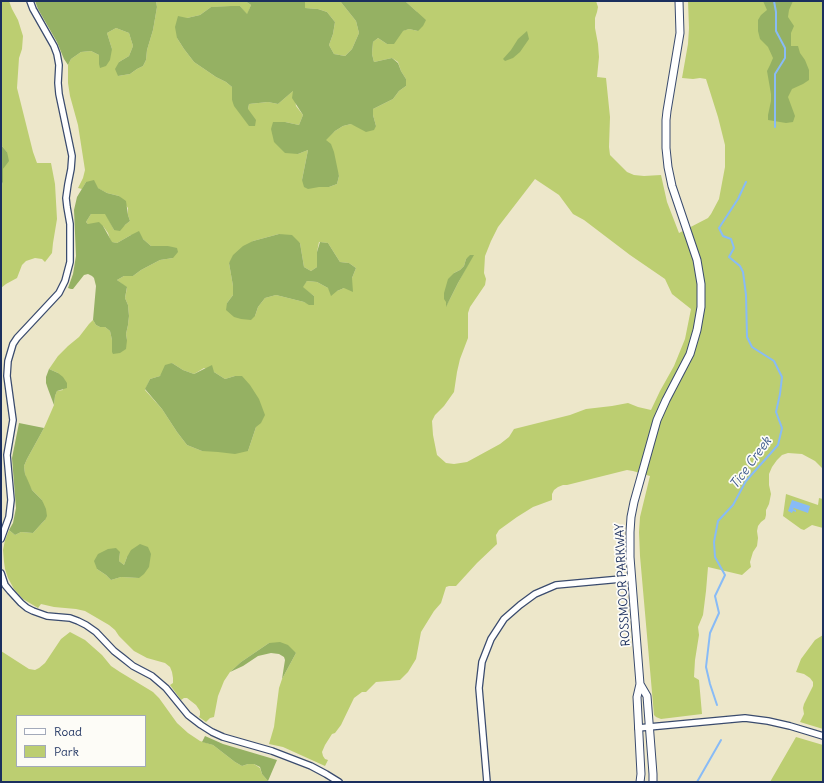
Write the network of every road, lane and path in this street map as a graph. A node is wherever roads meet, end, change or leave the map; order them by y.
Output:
1 (30, 1) edge
2 (679, 1) edge
3 (1, 539) edge
4 (1, 574) edge
5 (632, 578) junction
6 (640, 684) junction
7 (638, 728) junction
8 (649, 728) junction
9 (823, 736) edge
10 (339, 782) edge
11 (487, 782) edge
12 (640, 782) edge
13 (653, 782) edge

1 - 3 street
2 - 5 street, ROSSMOOR PARKWAY
4 - 10 street
5 - 6 street, ROSSMOOR PARKWAY
5 - 11 street
6 - 7 street, ROSSMOOR PARKWAY
6 - 8 street, ROSSMOOR PARKWAY
7 - 8 street
7 - 12 street, ROSSMOOR PARKWAY
8 - 9 street
8 - 13 street, ROSSMOOR PARKWAY

